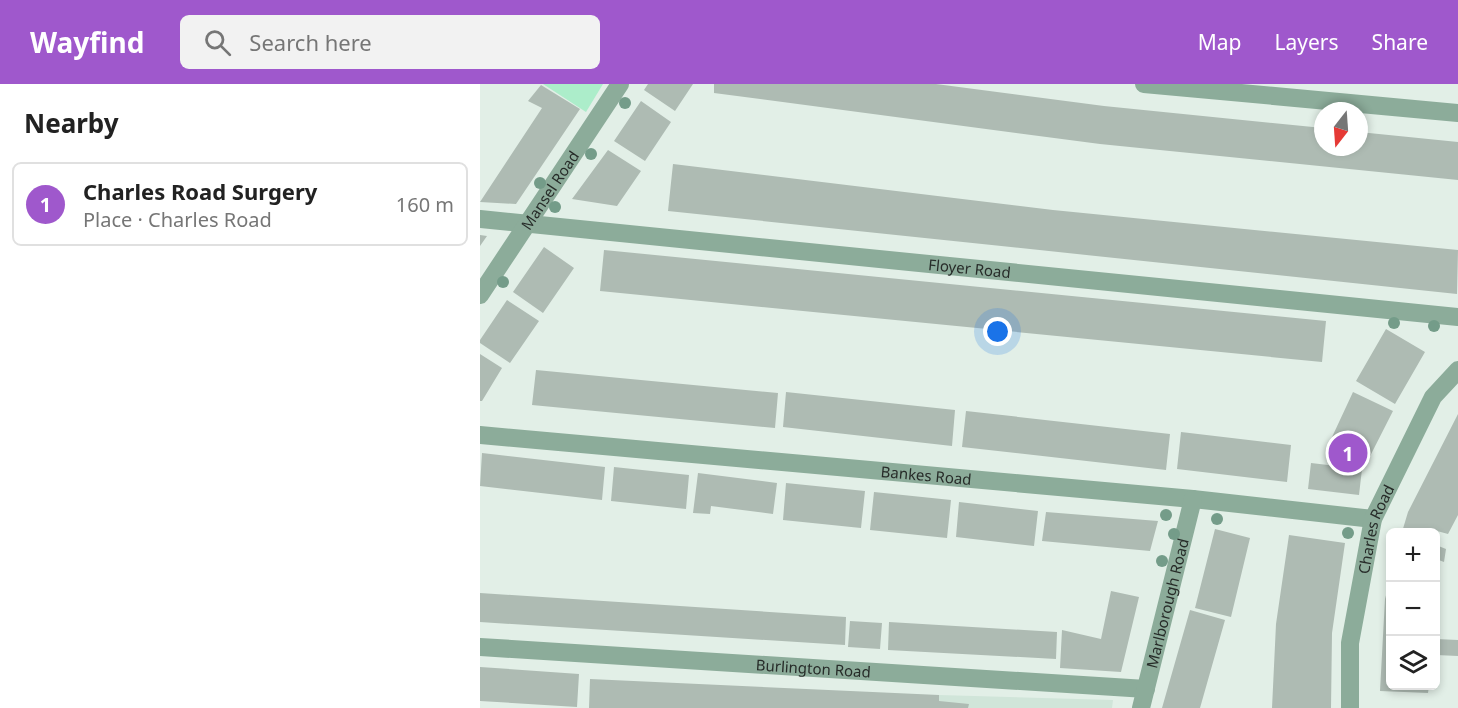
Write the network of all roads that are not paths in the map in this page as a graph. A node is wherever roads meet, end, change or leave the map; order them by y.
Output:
1 (620, 84) edge
2 (1144, 84) edge
3 (1458, 113) edge
4 (480, 219) edge
5 (526, 224) junction
6 (480, 296) edge
7 (1458, 317) edge
8 (1458, 370) edge
9 (480, 435) edge
10 (1193, 499) junction
11 (1373, 519) junction
12 (480, 647) edge
13 (1146, 689) junction
14 (1141, 708) edge
15 (1350, 708) edge

1 - 5 street, Mansel Road
2 - 3 street
4 - 5 street, Floyer Road
5 - 6 street, Mansel Road
5 - 7 street, Floyer Road
8 - 11 street, Charles Road
9 - 10 street, Bankes Road
10 - 11 street, Bankes Road
10 - 13 street, Marlborough Road
11 - 15 street, Charles Road
12 - 13 street, Burlington Road
13 - 14 street, Marlborough Road

